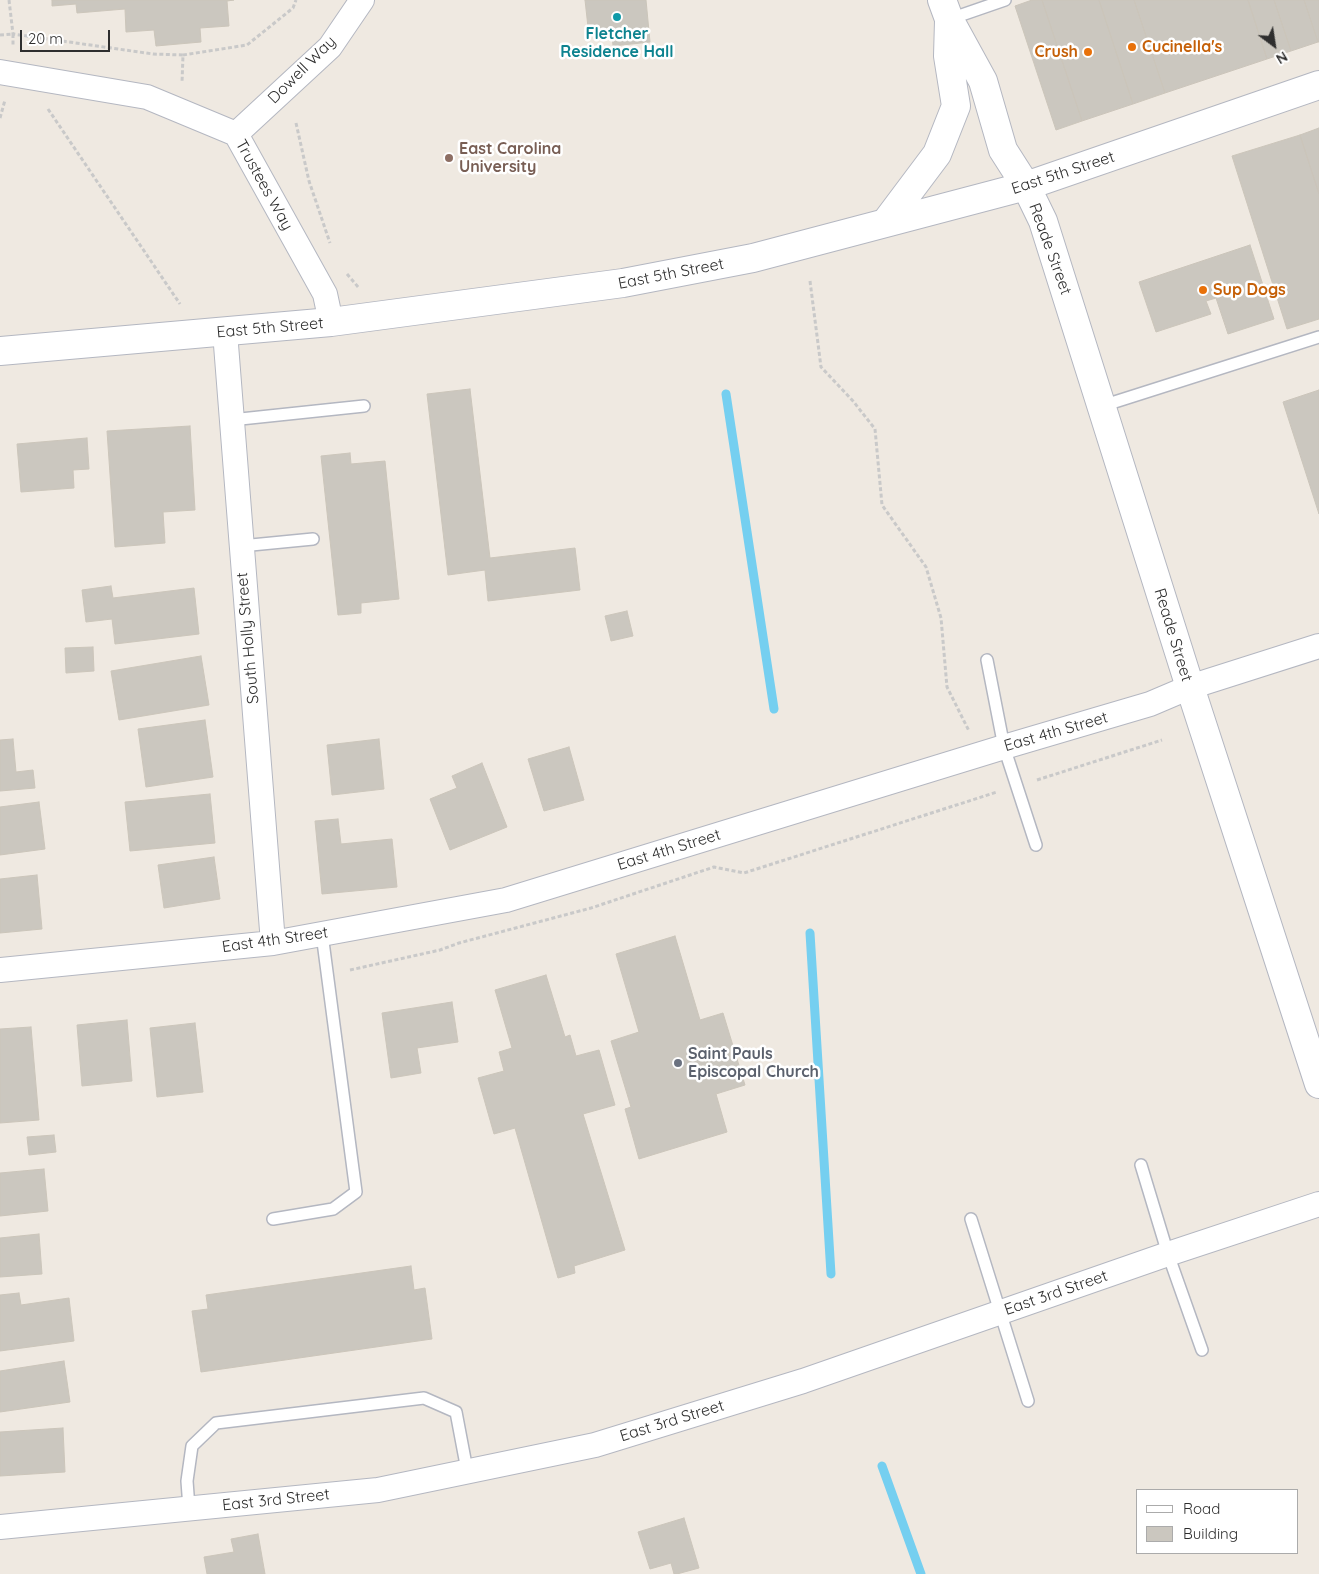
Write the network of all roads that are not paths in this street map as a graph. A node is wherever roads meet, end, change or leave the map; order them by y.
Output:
1 (362, 0) edge
2 (1005, 0) edge
3 (945, 10) edge
4 (0, 72) edge
5 (1319, 85) edge
6 (236, 134) junction
7 (1026, 186) junction
8 (886, 222) junction
9 (331, 322) junction
10 (225, 332) junction
11 (1319, 336) edge
12 (0, 351) edge
13 (364, 406) dead end
14 (1101, 406) junction
15 (231, 420) junction
16 (313, 540) dead end
17 (241, 546) junction
18 (1319, 646) edge
19 (987, 660) dead end
20 (1190, 687) junction
21 (1004, 747) junction
22 (1036, 845) dead end
23 (322, 934) junction
24 (273, 943) junction
25 (0, 970) edge
26 (1319, 1084) edge
27 (1141, 1165) dead end
28 (1319, 1204) edge
29 (273, 1219) dead end
30 (971, 1220) dead end
31 (1168, 1254) junction
32 (1000, 1313) junction
33 (1202, 1350) dead end
34 (1028, 1401) dead end
35 (467, 1470) junction
36 (189, 1508) junction
37 (0, 1527) edge

1 - 6 street, Dowell Way
2 - 3 lane
3 - 7 main road, Reade Street
3 - 8 main road
4 - 6 street, Trustees Way
5 - 7 main road, East 5th Street
6 - 9 street, Trustees Way
7 - 8 main road, East 5th Street
7 - 14 main road, Reade Street
8 - 9 main road, East 5th Street
9 - 10 main road, East 5th Street
10 - 12 main road, East 5th Street
10 - 15 street, South Holly Street
11 - 14 lane
13 - 15 lane
14 - 20 main road, Reade Street
15 - 17 street, South Holly Street
16 - 17 lane
17 - 24 street, South Holly Street
18 - 20 street, East 4th Street
19 - 21 lane
20 - 21 street, East 4th Street
20 - 26 main road, Reade Street
21 - 22 lane
21 - 23 street, East 4th Street
23 - 24 street, East 4th Street
23 - 29 lane
24 - 25 street, East 4th Street
27 - 31 lane
28 - 31 street, East 3rd Street
30 - 32 lane
31 - 32 street, East 3rd Street
31 - 33 lane
32 - 34 lane
32 - 35 street, East 3rd Street
35 - 36 street, East 3rd Street
35 - 36 lane
36 - 37 street, East 3rd Street

